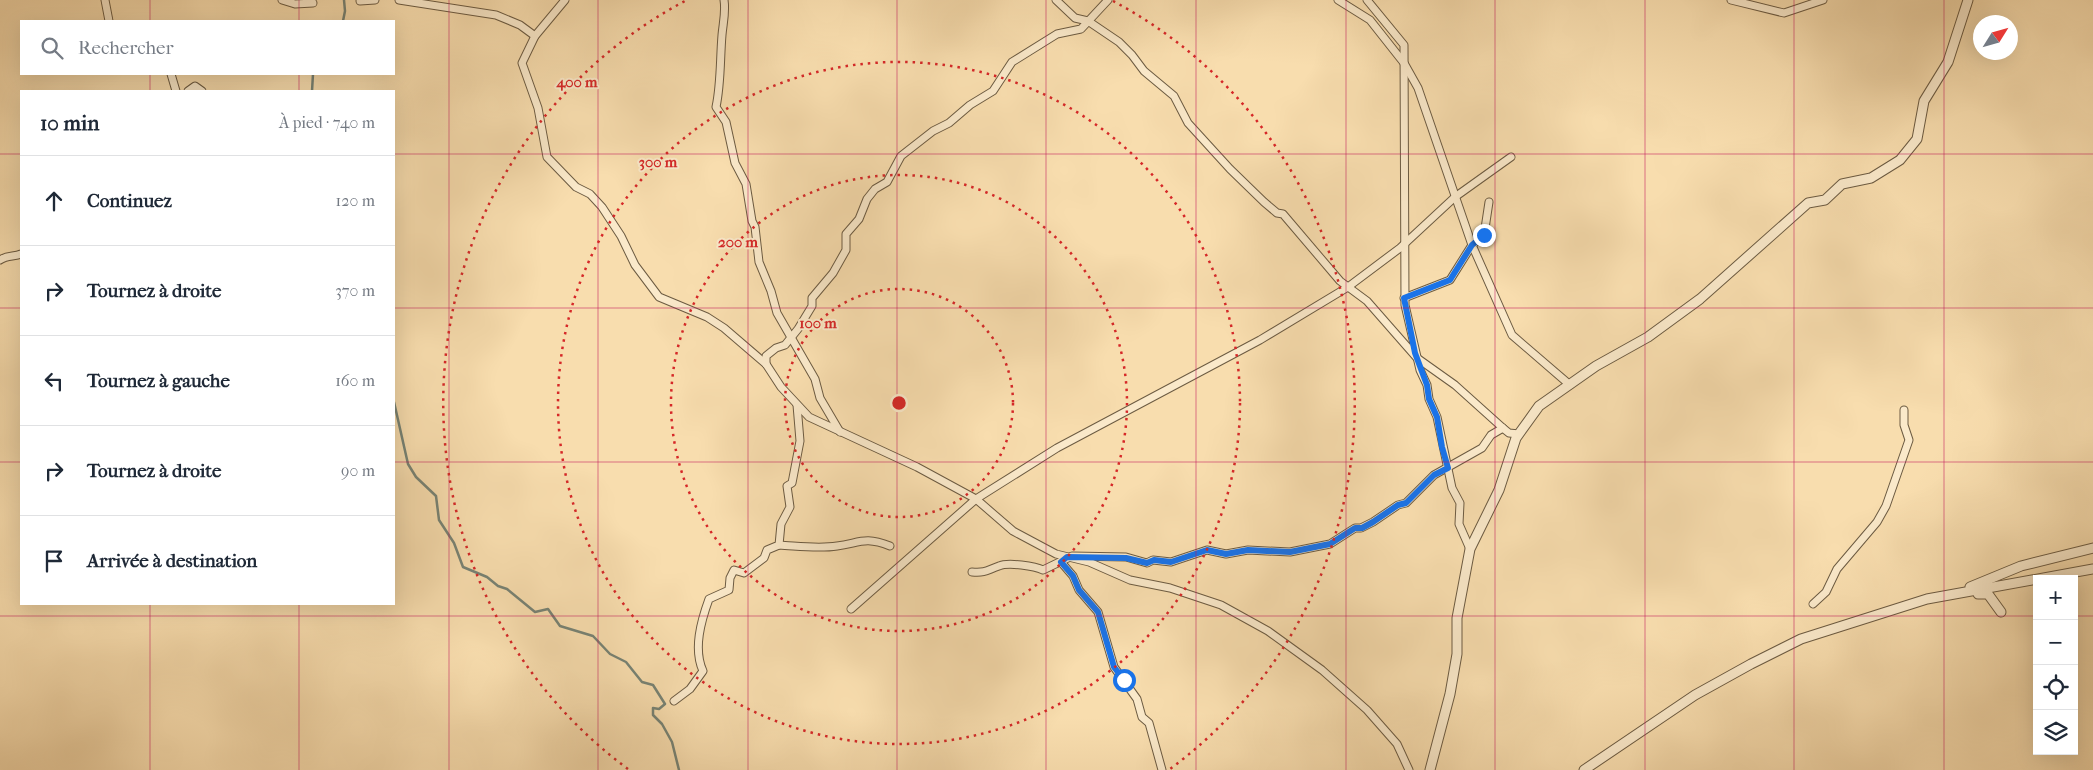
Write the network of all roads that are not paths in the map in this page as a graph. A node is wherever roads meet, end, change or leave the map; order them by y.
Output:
1 (105, 0) edge
2 (282, 0) edge
3 (360, 0) edge
4 (375, 0) edge
5 (399, 0) edge
6 (565, 0) edge
7 (724, 0) edge
8 (1056, 0) edge
9 (1108, 0) edge
10 (1338, 0) edge
11 (1367, 0) edge
12 (1731, 0) edge
13 (1823, 0) edge
14 (1968, 0) edge
15 (313, 3) dead end
16 (109, 20) edge
17 (1088, 21) junction
18 (535, 36) junction
19 (1404, 63) junction
20 (171, 75) edge
21 (176, 90) edge
22 (189, 90) edge
23 (201, 90) edge
24 (1511, 157) dead end
25 (1456, 197) junction
26 (1489, 202) dead end
27 (1405, 244) junction
28 (1472, 245) junction
29 (20, 254) edge
30 (0, 260) edge
31 (1348, 287) junction
32 (1404, 298) junction
33 (791, 336) junction
34 (1417, 358) junction
35 (766, 364) junction
36 (1570, 384) junction
37 (797, 405) junction
38 (1904, 410) dead end
39 (1503, 428) junction
40 (840, 432) junction
41 (1519, 434) junction
42 (1448, 468) junction
43 (976, 499) junction
44 (779, 545) junction
45 (890, 546) dead end
46 (2093, 548) edge
47 (1470, 549) junction
48 (1064, 560) junction
49 (2093, 569) edge
50 (972, 572) dead end
51 (1958, 593) junction
52 (1813, 604) dead end
53 (851, 609) dead end
54 (2001, 612) dead end
55 (674, 701) dead end
56 (1162, 770) edge
57 (1409, 770) edge
58 (1430, 770) edge
59 (1584, 770) edge

1 - 16 street
2 - 15 street
3 - 4 street
5 - 18 street
6 - 18 street
7 - 33 street
8 - 17 street
9 - 17 street
10 - 19 street
11 - 19 street
12 - 13 street
14 - 36 street
17 - 31 street
17 - 33 street
18 - 35 street
19 - 25 street
19 - 27 street
20 - 21 street
22 - 23 street
24 - 25 street
25 - 27 street
25 - 28 street
26 - 28 street
27 - 31 street
27 - 32 street
28 - 32 street
28 - 36 street
29 - 30 street
31 - 34 street
31 - 43 street
32 - 34 street
33 - 35 street
33 - 40 street
34 - 39 street
34 - 42 street
35 - 37 street
36 - 41 street
37 - 40 street
37 - 44 street
38 - 52 street
39 - 41 street
39 - 42 street
40 - 43 street
41 - 47 street
42 - 47 street
42 - 48 street
43 - 48 street
43 - 53 street
44 - 45 street
44 - 55 street
46 - 51 street
47 - 58 street
48 - 50 street
48 - 56 street
48 - 57 street
49 - 51 street
51 - 54 street
51 - 59 street

